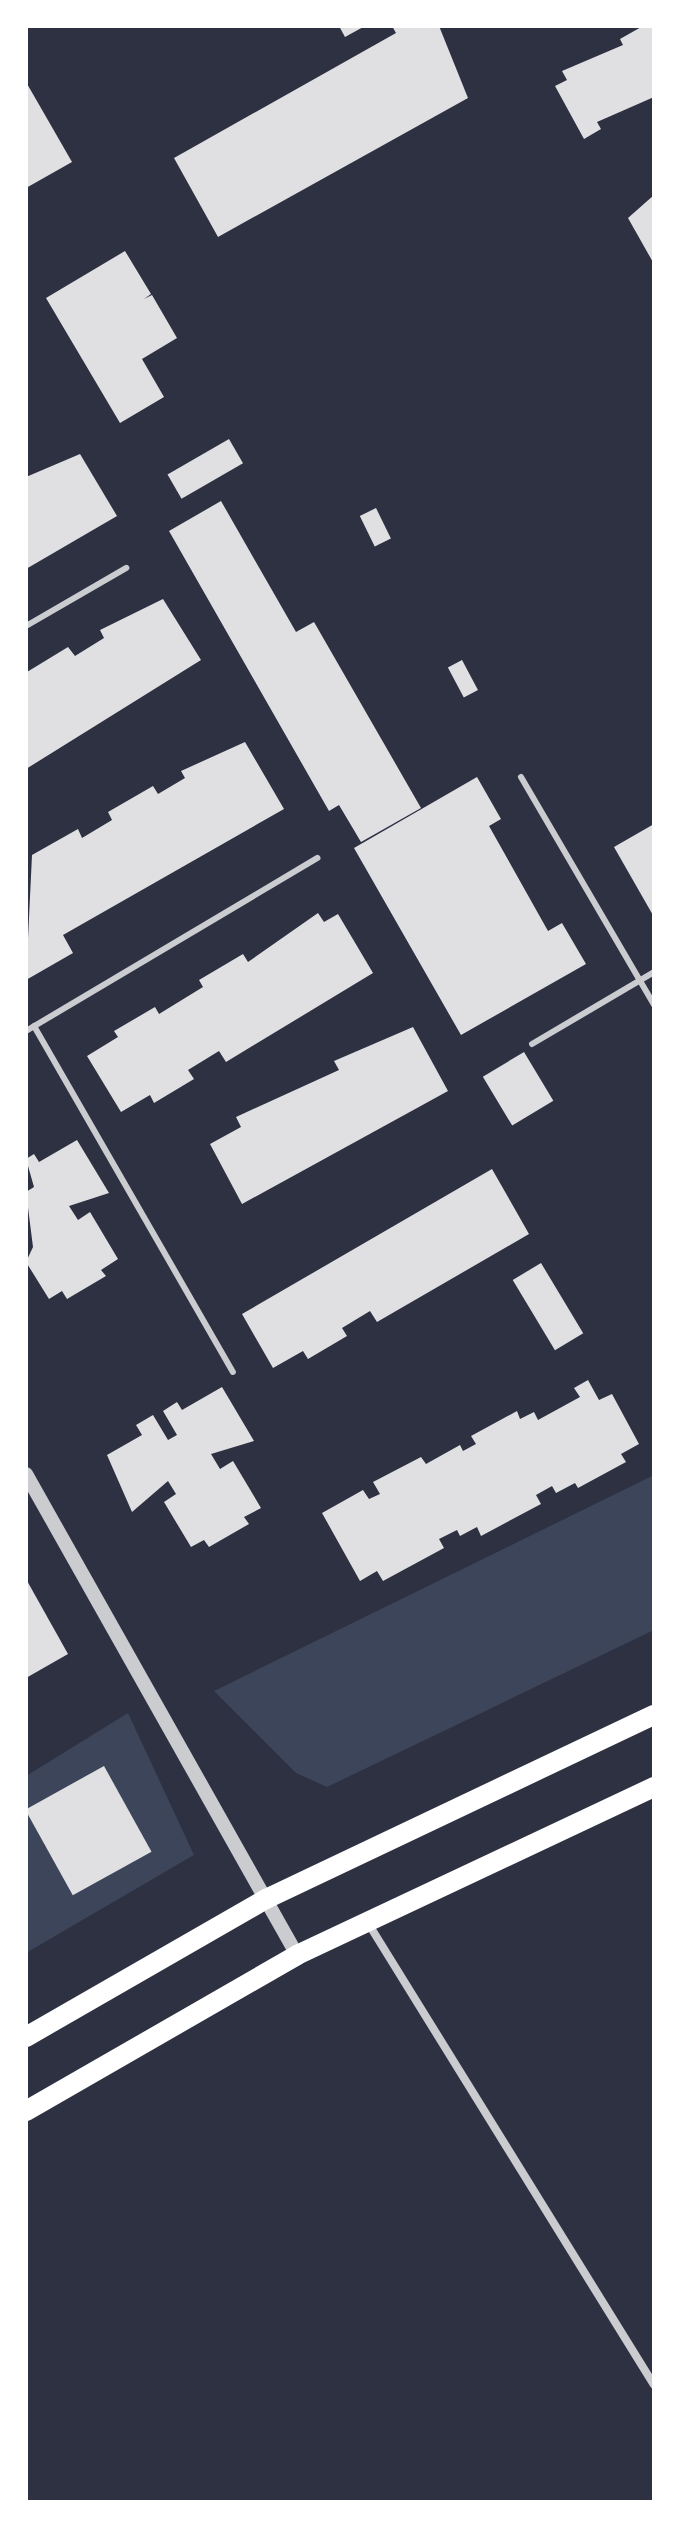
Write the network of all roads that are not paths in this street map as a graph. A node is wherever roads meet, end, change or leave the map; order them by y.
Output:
1 (126, 568) dead end
2 (26, 626) edge
3 (521, 777) dead end
4 (317, 858) dead end
5 (654, 972) edge
6 (639, 980) junction
7 (654, 1005) edge
8 (34, 1026) junction
9 (26, 1031) edge
10 (532, 1044) dead end
11 (233, 1372) dead end
12 (26, 1474) edge
13 (654, 1715) edge
14 (654, 1787) edge
15 (266, 1899) junction
16 (367, 1922) junction
17 (297, 1955) junction
18 (26, 2037) edge
19 (26, 2111) edge
20 (654, 2385) edge

1 - 2 lane
3 - 6 lane
4 - 8 lane
5 - 6 lane
6 - 7 lane
6 - 10 lane
8 - 9 lane
8 - 11 lane
12 - 15 street
13 - 15 main road
14 - 16 main road
15 - 17 street
15 - 18 main road
16 - 17 main road
16 - 20 street
17 - 19 main road

